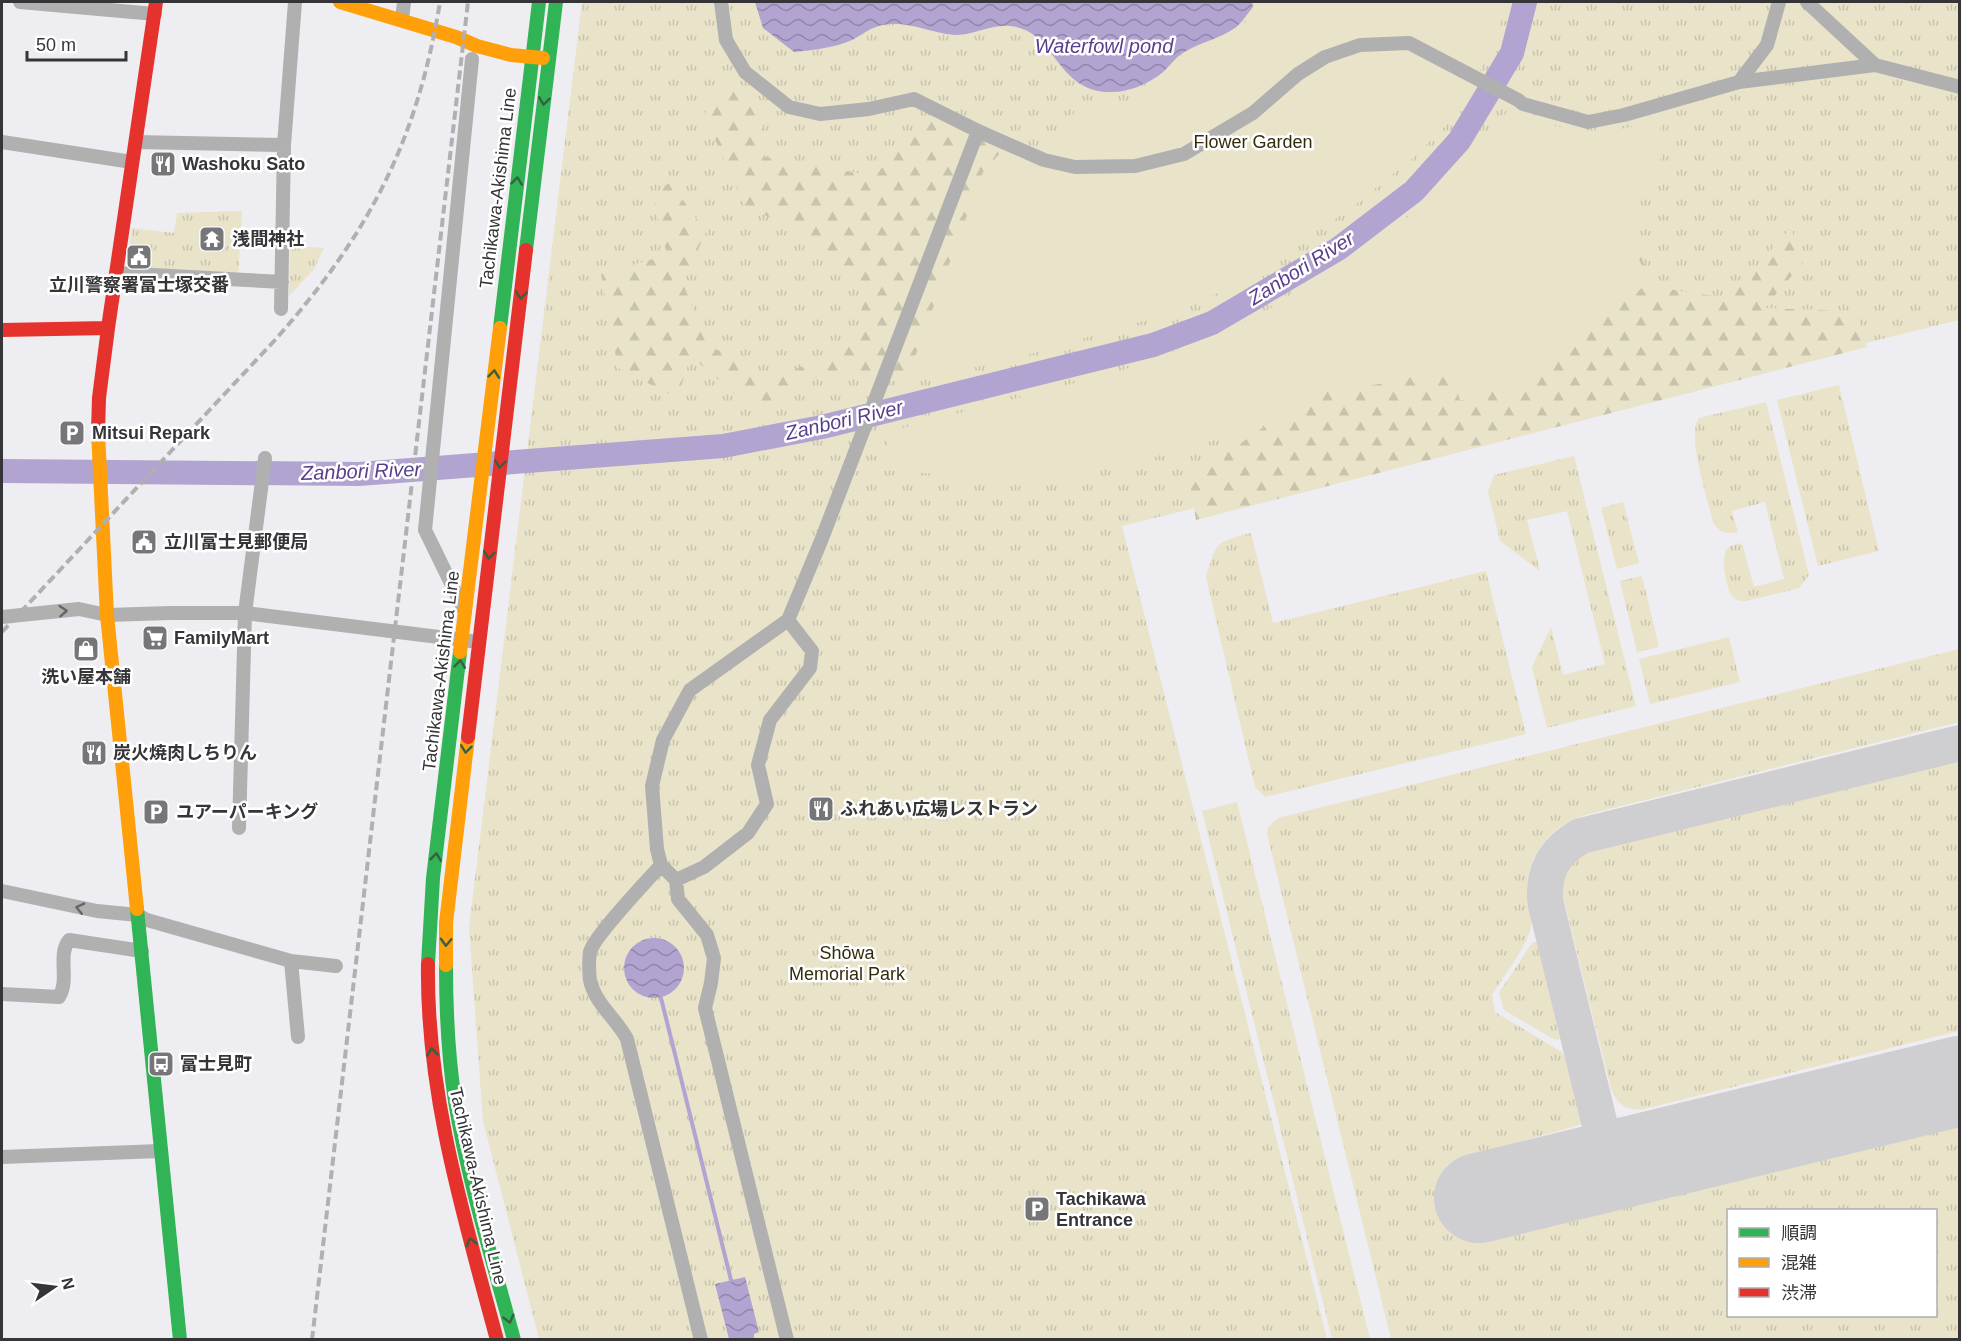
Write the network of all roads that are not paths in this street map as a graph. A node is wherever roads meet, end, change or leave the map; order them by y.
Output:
1 (20, 2) edge
2 (295, 2) edge
3 (340, 2) edge
4 (404, 2) edge
5 (539, 2) edge
6 (556, 2) edge
7 (721, 2) edge
8 (1779, 2) edge
9 (1807, 2) edge
10 (155, 8) edge
11 (402, 20) junction
12 (532, 57) junction
13 (472, 59) dead end
14 (549, 59) junction
15 (1875, 65) junction
16 (1739, 82) junction
17 (1959, 87) edge
18 (978, 131) junction
19 (2, 142) edge
20 (136, 142) junction
21 (284, 145) junction
22 (132, 162) junction
23 (116, 273) junction
24 (282, 282) junction
25 (281, 309) dead end
26 (108, 328) junction
27 (2, 330) edge
28 (265, 458) dead end
29 (245, 613) junction
30 (465, 613) junction
31 (107, 615) junction
32 (2, 617) edge
33 (788, 620) junction
34 (463, 640) junction
35 (479, 642) junction
36 (239, 828) dead end
37 (661, 865) junction
38 (676, 880) junction
39 (2, 891) edge
40 (138, 915) junction
41 (141, 951) junction
42 (291, 961) junction
43 (336, 966) dead end
44 (2, 994) edge
45 (298, 1037) dead end
46 (160, 1151) junction
47 (2, 1157) edge
48 (180, 1340) edge
49 (496, 1340) edge
50 (514, 1340) edge
51 (701, 1340) edge
52 (786, 1340) edge

1 - 10 street
2 - 21 street
3 - 11 main road
4 - 11 street
5 - 12 main road, Tachikawa-Akishima Line
6 - 14 main road, Tachikawa-Akishima Line
7 - 18 street
8 - 16 street
9 - 15 street
10 - 20 main road
11 - 12 main road
12 - 14 main road
30 -> 12 main road, Tachikawa-Akishima Line
13 - 30 street
14 -> 35 main road, Tachikawa-Akishima Line
15 - 16 street
15 - 17 street
16 - 18 street
18 - 33 street
19 - 22 street
20 - 21 street
20 - 22 main road
21 - 24 street
22 - 23 main road
23 - 24 street
23 - 26 main road
24 - 25 street
26 - 27 main road
26 - 31 main road
28 - 29 street
29 - 31 street
29 - 34 street
29 - 36 street
30 - 34 main road, Tachikawa-Akishima Line
32 -> 31 street
31 - 40 main road
33 - 37 street
33 - 38 street
34 - 35 street
49 -> 34 main road, Tachikawa-Akishima Line
35 -> 50 main road, Tachikawa-Akishima Line
37 - 38 street
37 - 51 street
38 - 52 street
40 -> 39 street
40 - 41 main road
40 - 42 street
41 - 44 street
41 - 46 main road
42 - 43 street
42 - 45 street
46 - 47 street
46 - 48 main road

